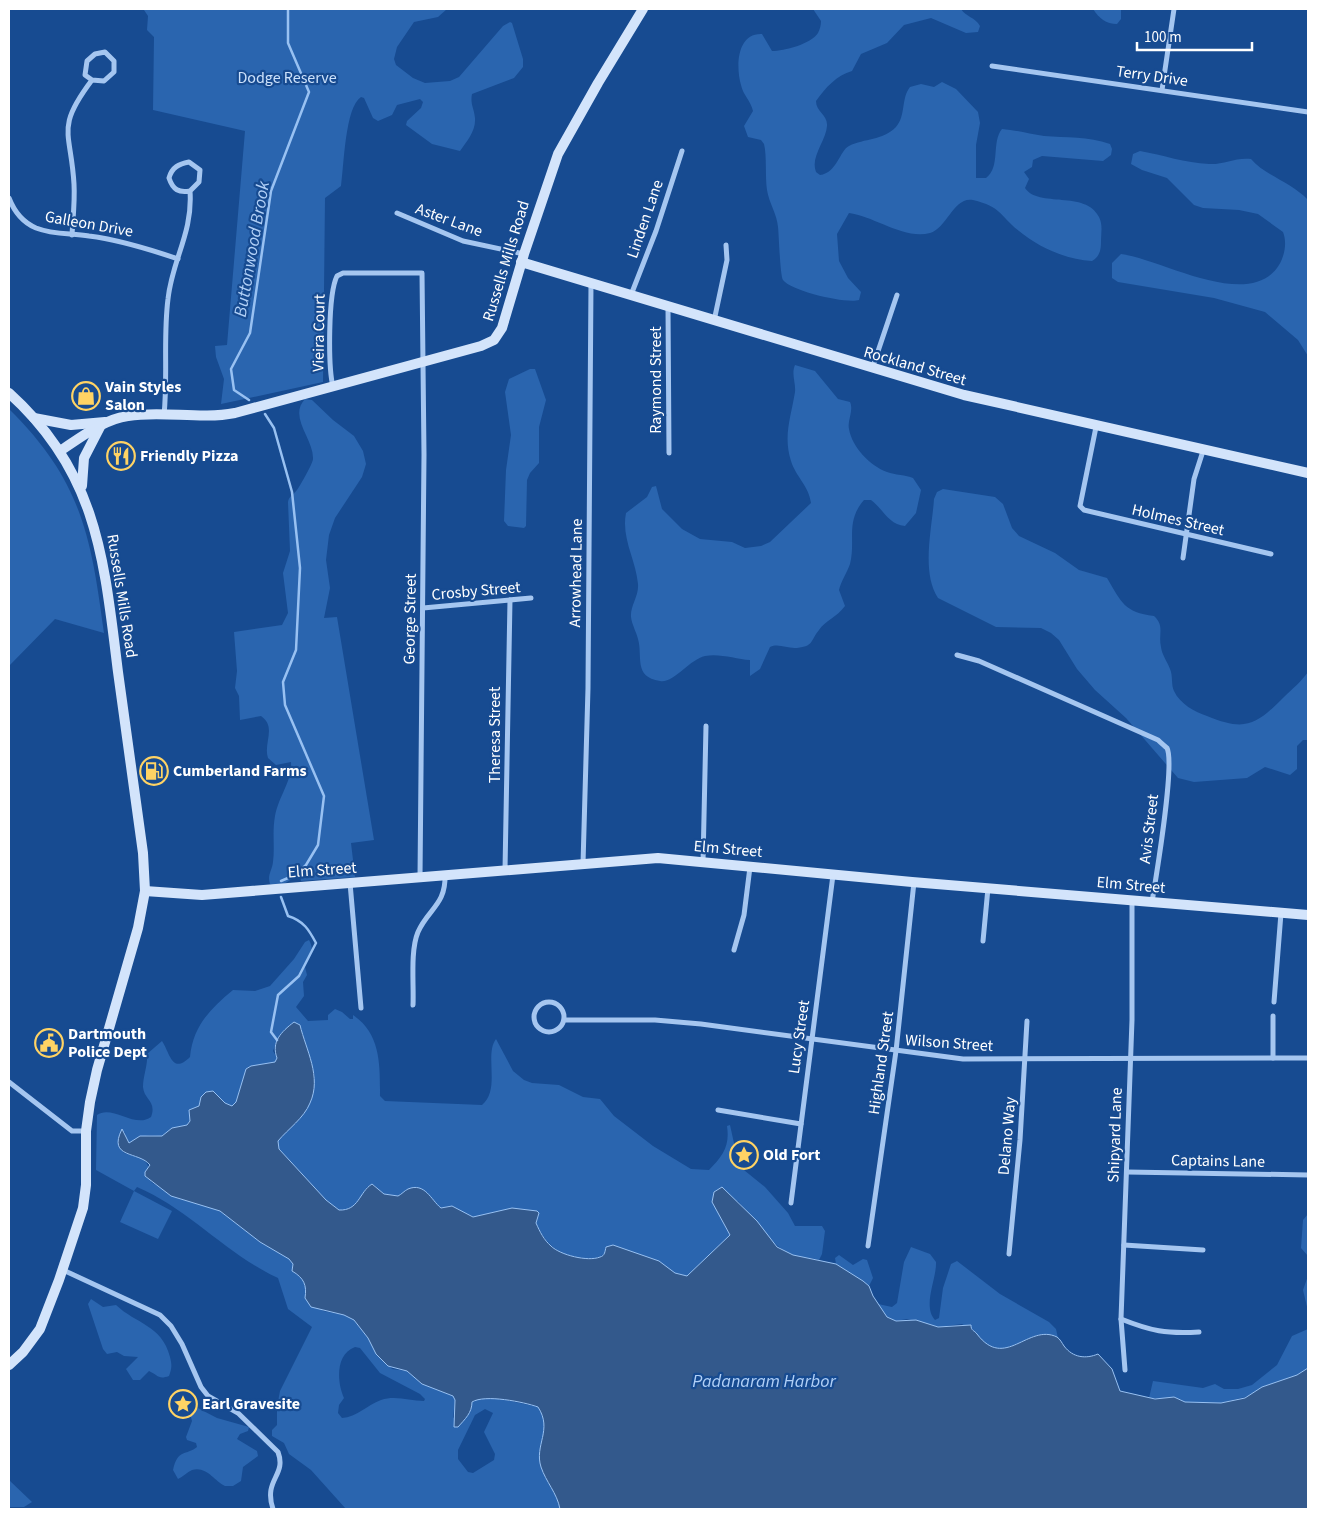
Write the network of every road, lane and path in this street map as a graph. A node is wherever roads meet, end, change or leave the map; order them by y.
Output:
1 (643, 9) edge
2 (1174, 9) edge
3 (992, 66) dead end
4 (92, 80) junction
5 (1162, 90) junction
6 (1308, 112) edge
7 (682, 151) dead end
8 (190, 191) junction
9 (9, 198) edge
10 (397, 214) dead end
11 (72, 235) junction
12 (726, 246) dead end
13 (522, 258) junction
14 (178, 259) junction
15 (590, 283) junction
16 (896, 295) dead end
17 (631, 296) junction
18 (668, 307) junction
19 (714, 321) junction
20 (423, 362) junction
21 (872, 370) junction
22 (333, 387) junction
23 (9, 393) edge
24 (164, 415) junction
25 (34, 418) junction
26 (104, 424) junction
27 (1096, 427) junction
28 (60, 450) junction
29 (1203, 450) junction
30 (669, 452) dead end
31 (1308, 473) edge
32 (82, 490) junction
33 (1187, 535) junction
34 (1272, 554) dead end
35 (1183, 558) dead end
36 (531, 598) dead end
37 (510, 600) junction
38 (423, 608) junction
39 (957, 655) dead end
40 (706, 726) dead end
41 (703, 862) junction
42 (583, 864) junction
43 (750, 866) junction
44 (505, 870) junction
45 (445, 874) junction
46 (833, 875) junction
47 (420, 876) junction
48 (914, 882) junction
49 (350, 883) junction
50 (988, 888) junction
51 (144, 891) junction
52 (1132, 901) junction
53 (1152, 902) junction
54 (1281, 912) junction
55 (1308, 915) edge
56 (983, 941) dead end
57 (734, 950) dead end
58 (1274, 1002) dead end
59 (413, 1005) dead end
60 (361, 1008) dead end
61 (1273, 1016) dead end
62 (564, 1020) junction
63 (1027, 1020) dead end
64 (811, 1039) junction
65 (896, 1051) junction
66 (1130, 1058) junction
67 (1273, 1058) junction
68 (1308, 1058) edge
69 (1026, 1059) junction
70 (9, 1082) edge
71 (718, 1110) dead end
72 (801, 1124) junction
73 (86, 1130) junction
74 (1127, 1172) junction
75 (1308, 1175) edge
76 (791, 1203) dead end
77 (868, 1246) dead end
78 (1124, 1246) junction
79 (1204, 1250) dead end
80 (1009, 1254) dead end
81 (63, 1270) junction
82 (1121, 1319) junction
83 (1199, 1332) dead end
84 (9, 1365) edge
85 (1125, 1370) dead end
86 (273, 1509) edge

1 - 13 street, Russells Mills Road
2 - 5 street
3 - 5 street, Terry Drive
4 - 4 street
4 - 11 street
5 - 6 street, Terry Drive
7 - 17 street, Linden Lane
8 - 8 street
8 - 14 street
9 - 11 street, Galleon Drive
10 - 13 street, Aster Lane
11 - 14 street, Galleon Drive
12 - 19 street
13 - 15 street, Rockland Street
13 - 20 street, Russells Mills Road
14 - 24 street
15 - 17 street, Rockland Street
15 - 42 street, Arrowhead Lane
16 - 21 street
17 - 18 street, Rockland Street
18 - 19 street, Rockland Street
18 - 30 street, Raymond Street
19 - 21 street, Rockland Street
20 - 22 street, Russells Mills Road
20 - 22 street, Vieira Court
20 - 38 street, George Street
21 - 27 street, Rockland Street
22 - 24 street, Russells Mills Road
23 - 25 street
24 - 26 street, Russells Mills Road
25 - 26 street
25 - 28 street
26 - 28 street, Russells Mills Road
26 - 32 street
27 - 29 street, Rockland Street
27 - 33 street, Holmes Street
28 - 32 street, Russells Mills Road
29 - 31 street, Rockland Street
29 - 33 street
32 - 51 street, Russells Mills Road
33 - 34 street, Holmes Street
33 - 35 street
36 - 37 street, Crosby Street
37 - 38 street, Crosby Street
37 - 44 street, Theresa Street
38 - 47 street, George Street
39 - 53 street, Avis Street
40 - 41 street
41 - 42 street, Elm Street
41 - 43 street, Elm Street
42 - 44 street, Elm Street
43 - 46 street, Elm Street
43 - 57 street
44 - 45 street, Elm Street
45 - 47 street, Elm Street
45 - 59 street
46 - 48 street, Elm Street
46 - 64 street, Lucy Street
47 - 49 street, Elm Street
48 - 50 street, Elm Street
48 - 65 street, Highland Street
49 - 51 street, Elm Street
49 - 60 street
50 - 52 street, Elm Street
50 - 56 street
51 - 73 street, Russells Mills Road
52 - 53 street, Elm Street
52 - 66 street, Shipyard Lane
53 - 54 street, Elm Street
54 - 55 street, Elm Street
54 - 58 street
61 - 67 street
62 - 62 street
62 - 64 street, Wilson Street
63 - 69 street, Delano Way
64 - 65 street, Wilson Street
64 - 72 street, Lucy Street
65 - 69 street, Wilson Street
65 - 77 street, Highland Street
66 - 67 street, Wilson Street
66 - 69 street, Wilson Street
66 - 74 street, Shipyard Lane
67 - 68 street, Wilson Street
69 - 80 street, Delano Way
70 - 73 street
71 - 72 street
72 - 76 street, Lucy Street
73 - 81 street, Russells Mills Road
74 - 75 street, Captains Lane
74 - 78 street, Shipyard Lane
78 - 79 street
78 - 82 street, Shipyard Lane
81 - 84 street, Russells Mills Road
81 - 86 street
82 - 83 street
82 - 85 street, Shipyard Lane

